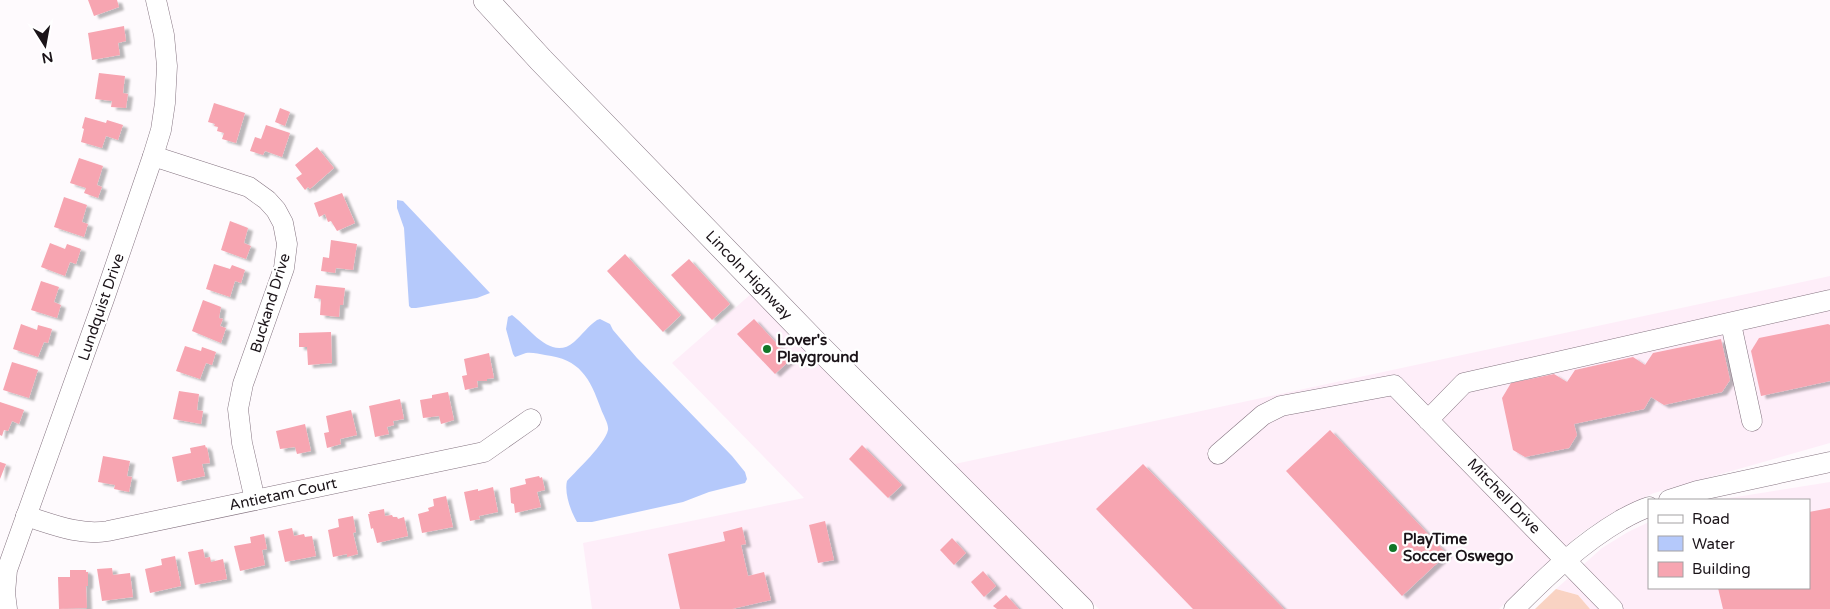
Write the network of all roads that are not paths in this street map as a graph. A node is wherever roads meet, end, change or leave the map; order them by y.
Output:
1 (156, 0) edge
2 (486, 0) edge
3 (154, 156) junction
4 (1830, 300) edge
5 (1731, 324) junction
6 (531, 418) dead end
7 (1428, 420) junction
8 (1752, 421) dead end
9 (1218, 454) dead end
10 (1830, 462) edge
11 (1672, 499) edge
12 (255, 500) junction
13 (1648, 507) edge
14 (26, 516) junction
15 (1565, 559) junction
16 (7, 609) edge
17 (1081, 609) edge
18 (1514, 609) edge
19 (1613, 609) edge

1 - 3 street, Lundquist Drive
2 - 17 main road, Lincoln Highway
3 - 12 street, Buckand Drive
3 - 14 street, Lundquist Drive
4 - 5 street
5 - 7 street
5 - 8 street
6 - 12 street, Antietam Court
7 - 9 street, Mitchell Drive
7 - 15 street, Mitchell Drive
10 - 11 street
12 - 14 street, Antietam Court
13 - 15 street
14 - 16 street, Lundquist Drive
15 - 18 street
15 - 19 street, Mitchell Drive

